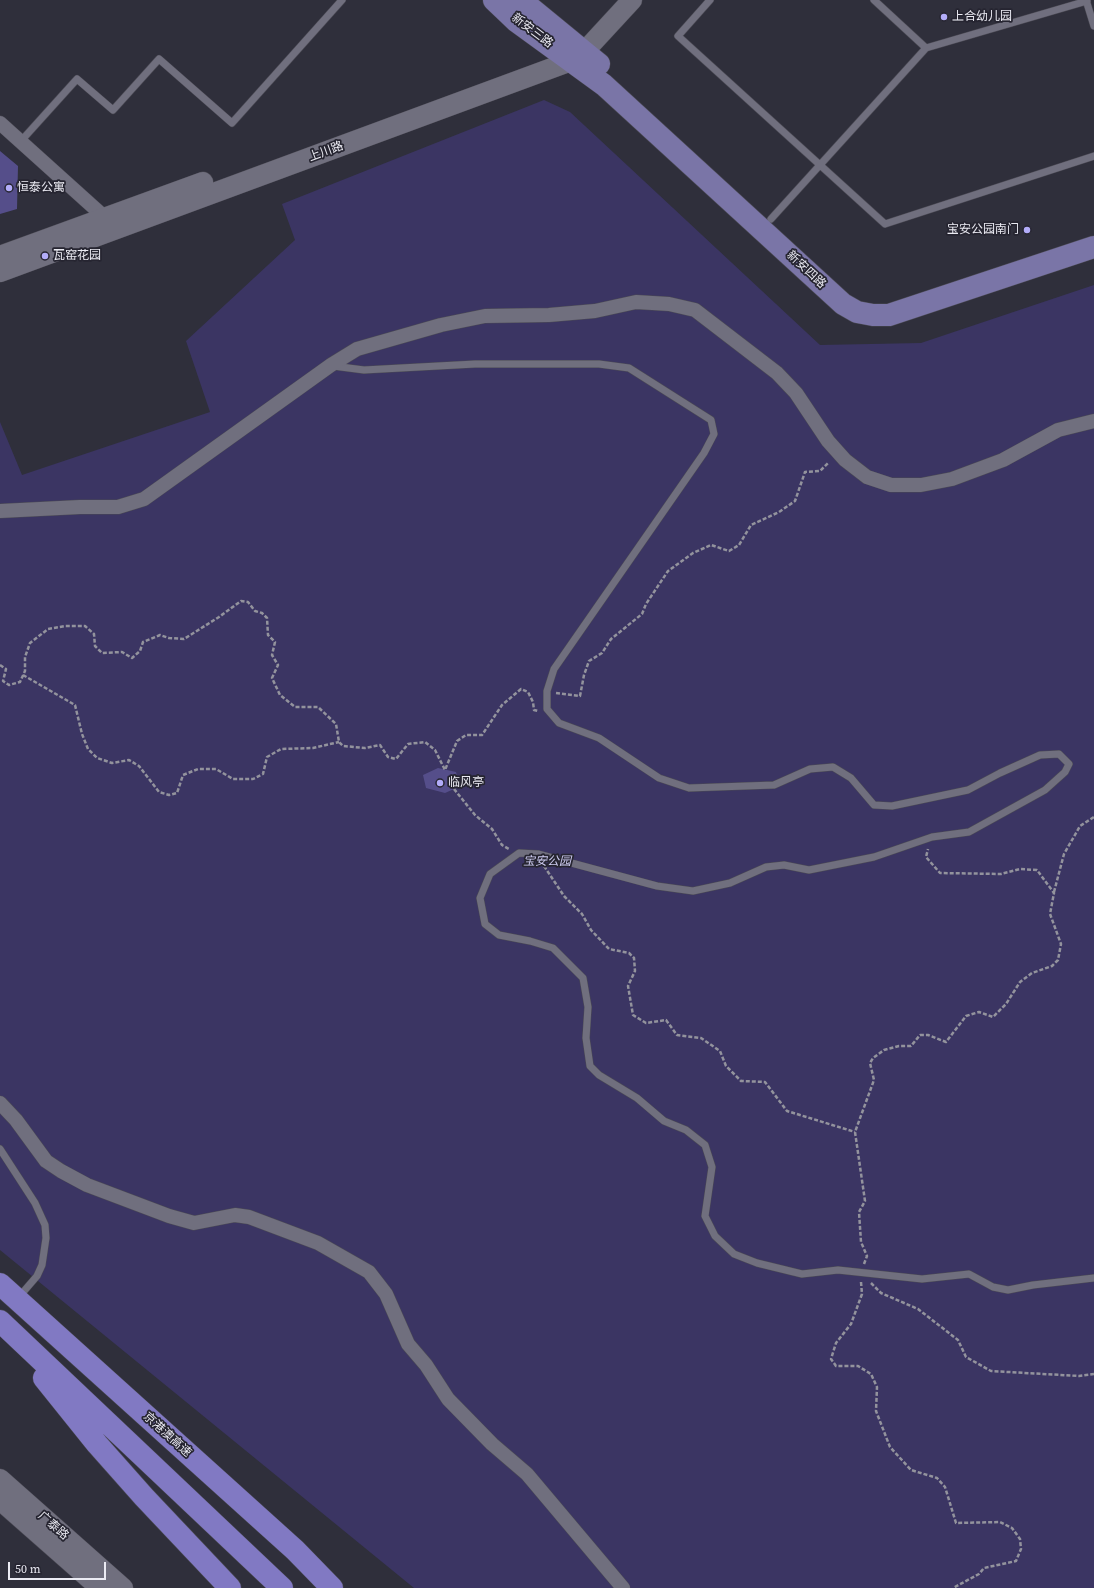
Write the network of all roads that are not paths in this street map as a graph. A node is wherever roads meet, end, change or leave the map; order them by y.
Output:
1 (342, 0) edge
2 (494, 0) edge
3 (520, 0) edge
4 (613, 0) edge
5 (632, 0) edge
6 (710, 0) edge
7 (874, 0) edge
8 (1087, 0) edge
9 (1094, 26) edge
10 (926, 48) junction
11 (573, 51) junction
12 (0, 123) edge
13 (21, 141) junction
14 (1094, 156) edge
15 (820, 165) junction
16 (771, 219) junction
17 (111, 223) junction
18 (1094, 231) edge
19 (1094, 247) edge
20 (0, 256) edge
21 (0, 272) edge
22 (331, 365) junction
23 (1094, 422) edge
24 (0, 511) edge
25 (0, 1103) edge
26 (0, 1149) edge
27 (1094, 1278) edge
28 (0, 1284) edge
29 (17, 1300) junction
30 (0, 1321) edge
31 (0, 1479) edge
32 (0, 1500) edge
33 (295, 1550) junction
34 (100, 1588) edge
35 (123, 1588) edge
36 (230, 1588) edge
37 (282, 1588) edge
38 (332, 1588) edge
39 (340, 1588) edge
40 (623, 1588) edge

1 - 13 lane
2 - 11 main road, 新安三路
3 - 11 main road, 新安三路
4 - 11 main road, 上川路
5 - 11 main road, 上川路
6 - 15 lane
7 - 10 lane
8 - 9 lane
8 - 10 lane
10 - 15 lane
11 - 16 main road, 新安四路
11 - 17 main road, 上川路
11 - 19 main road, 新安四路
12 - 13 street
13 - 17 street
14 - 15 lane
15 - 16 lane
16 - 18 main road, 新安四路
17 - 20 main road, 上川路
17 - 21 main road, 上川路
22 - 23 street
22 - 24 street
22 - 27 lane
25 - 40 street
26 - 29 lane
28 - 29 highway, 京港澳高速
29 - 33 highway, 京港澳高速
30 - 36 highway
30 - 37 highway
31 - 35 main road, 广泰路
32 - 34 main road, 广泰路
33 - 38 highway, 京港澳高速
33 - 39 highway

